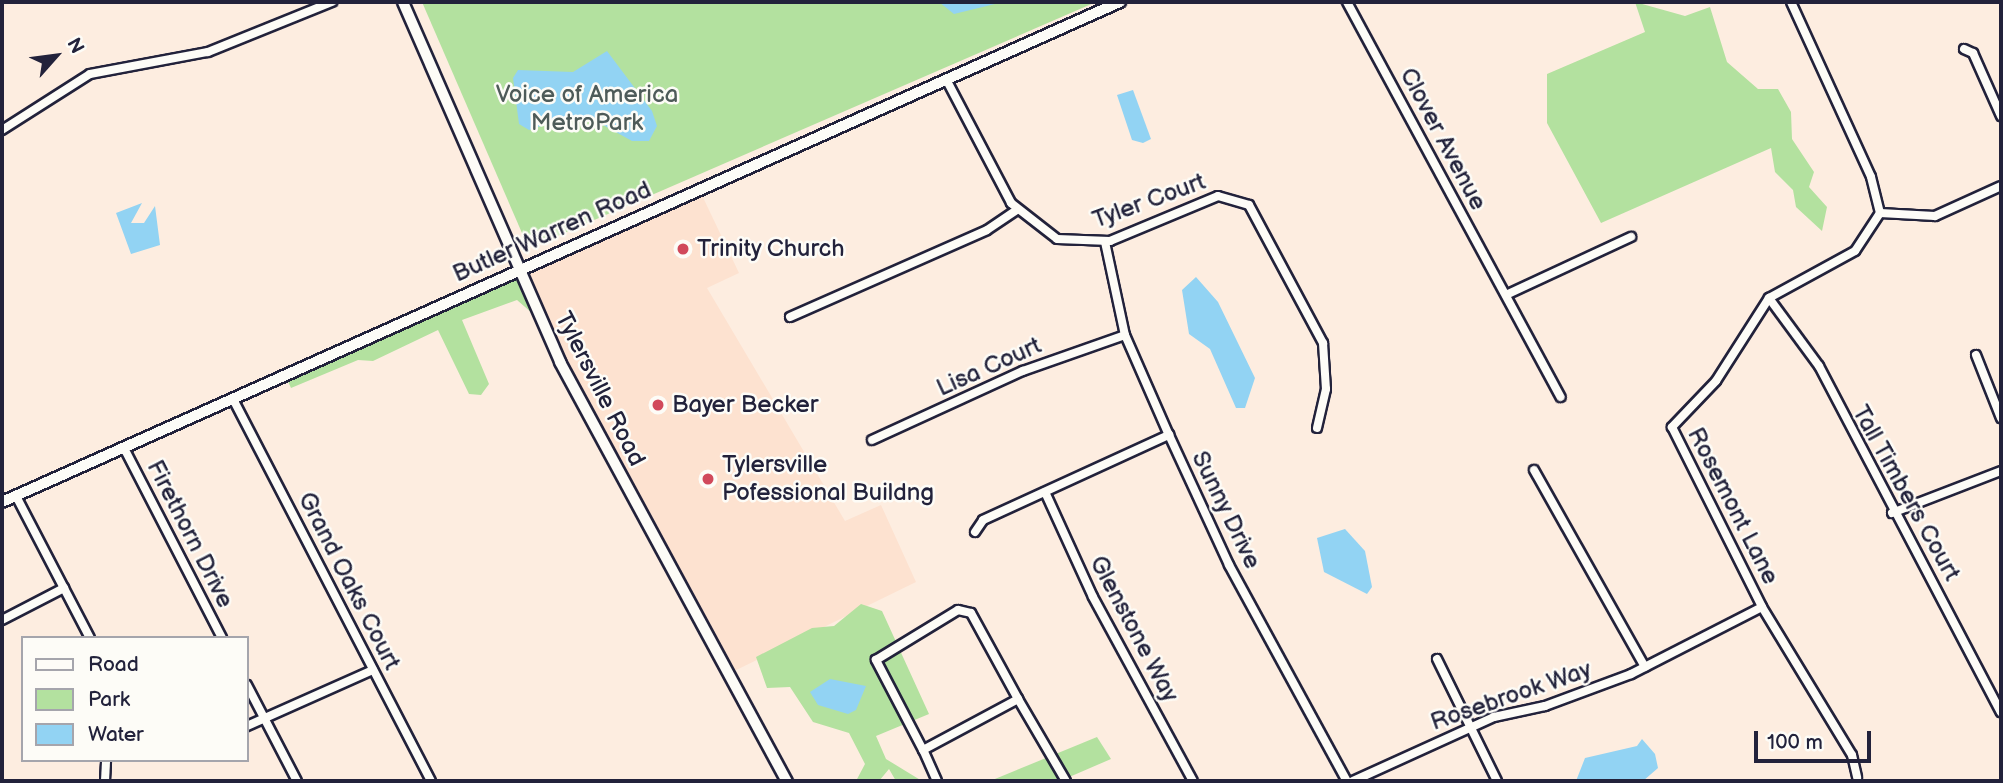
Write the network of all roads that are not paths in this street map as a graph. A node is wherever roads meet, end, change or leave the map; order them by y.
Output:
1 (332, 2) edge
2 (403, 2) edge
3 (1120, 2) edge
4 (1347, 2) edge
5 (1791, 2) edge
6 (1964, 49) dead end
7 (946, 79) junction
8 (2001, 116) edge
9 (2, 130) edge
10 (2001, 186) edge
11 (1017, 210) junction
12 (1880, 213) junction
13 (1631, 237) dead end
14 (1105, 242) junction
15 (519, 271) junction
16 (1506, 295) junction
17 (1769, 298) junction
18 (790, 317) dead end
19 (1125, 335) junction
20 (1976, 355) dead end
21 (1561, 397) dead end
22 (233, 399) junction
23 (2001, 418) edge
24 (1317, 428) dead end
25 (1169, 436) junction
26 (872, 440) dead end
27 (124, 448) junction
28 (1534, 470) dead end
29 (2001, 471) edge
30 (1045, 492) junction
31 (16, 496) junction
32 (2, 502) edge
33 (1892, 513) junction
34 (975, 532) dead end
35 (64, 588) junction
36 (1762, 607) junction
37 (2, 620) edge
38 (89, 636) edge
39 (221, 636) edge
40 (1437, 659) dead end
41 (1645, 667) junction
42 (373, 670) junction
43 (248, 687) edge
44 (1018, 699) junction
45 (2001, 712) edge
46 (264, 719) junction
47 (248, 726) edge
48 (1467, 728) junction
49 (923, 750) junction
50 (106, 762) edge
51 (1857, 777) dead end
52 (104, 781) edge
53 (297, 781) edge
54 (430, 781) edge
55 (786, 781) edge
56 (937, 781) edge
57 (1066, 781) edge
58 (1193, 781) edge
59 (1350, 781) edge
60 (1497, 781) edge

1 - 9 street
2 - 15 main road, Tylersville Road
3 - 7 main road, Butler Warren Road
4 - 16 street, Clover Avenue
5 - 12 street
6 - 8 street
7 - 11 street, Tyler Court
7 - 15 main road, Butler Warren Road
10 - 12 street
11 - 14 street, Tyler Court
11 - 18 street
12 - 17 street, Rosemont Lane
13 - 16 street
14 - 19 street, Sunny Drive
14 - 24 street, Tyler Court
15 - 22 main road, Butler Warren Road
15 - 55 main road, Tylersville Road
16 - 21 street, Clover Avenue
17 - 33 street, Tall Timbers Court
17 - 36 street, Rosemont Lane
19 - 25 street, Sunny Drive
19 - 26 street, Lisa Court
20 - 23 street
22 - 27 main road, Butler Warren Road
22 - 42 street, Grand Oaks Court
25 - 30 street
25 - 59 street, Sunny Drive
27 - 31 main road, Butler Warren Road
27 - 39 street, Firethorn Drive
28 - 41 street
29 - 33 street
30 - 34 street
30 - 58 street, Glenstone Way
31 - 32 main road, Butler Warren Road
31 - 35 street
33 - 45 street, Tall Timbers Court
35 - 37 street
35 - 38 street
36 - 41 street, Rosebrook Way
36 - 51 street, Rosemont Lane
40 - 48 street
41 - 48 street, Rosebrook Way
42 - 46 street
42 - 54 street, Grand Oaks Court
43 - 46 street
44 - 49 street
44 - 49 street
44 - 57 street
46 - 47 street
46 - 53 street
48 - 59 street, Rosebrook Way
48 - 60 street
49 - 56 street
50 - 52 street

